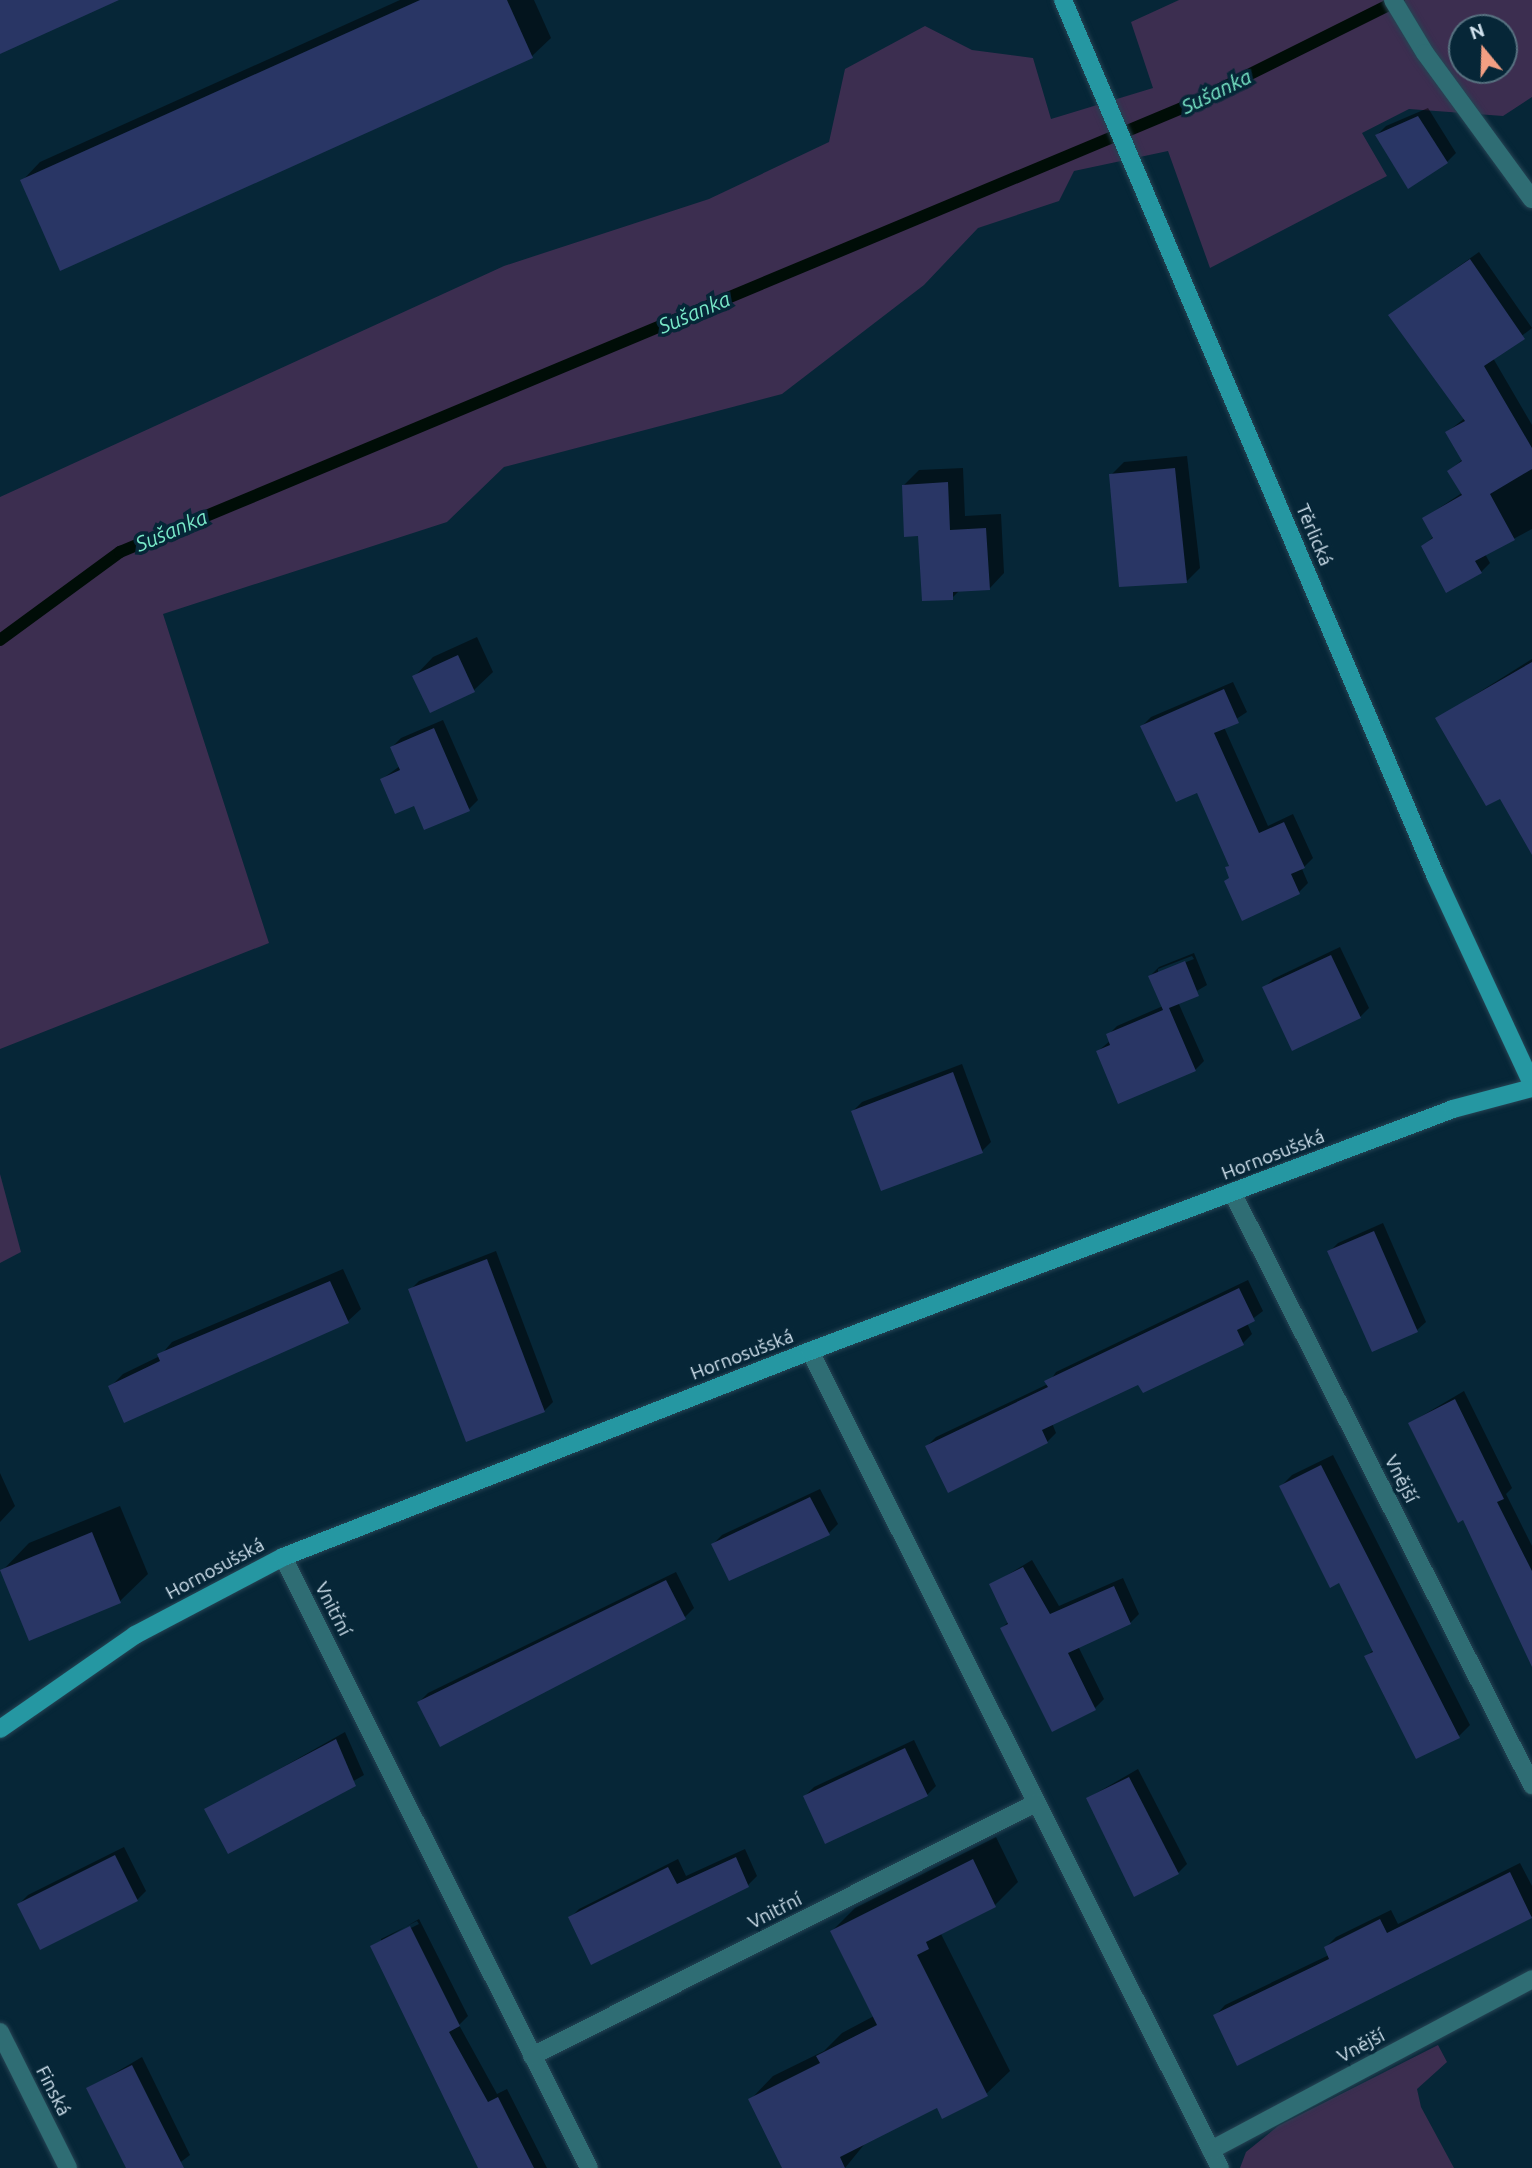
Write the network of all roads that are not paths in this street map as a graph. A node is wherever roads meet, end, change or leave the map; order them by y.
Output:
1 (1063, 0) edge
2 (1393, 0) edge
3 (1532, 199) edge
4 (1532, 1086) edge
5 (1233, 1192) junction
6 (810, 1351) junction
7 (283, 1558) junction
8 (0, 1729) edge
9 (1532, 1785) edge
10 (1036, 1803) junction
11 (1532, 1979) edge
12 (0, 2032) edge
13 (533, 2056) junction
14 (1211, 2150) junction
15 (68, 2168) edge
16 (589, 2168) edge
17 (1220, 2168) edge

1 - 4 street, Těrlická
2 - 3 street
4 - 5 street, Hornosušská
5 - 6 street, Hornosušská
5 - 9 street, Vnější
6 - 7 street, Hornosušská
6 - 10 street
7 - 8 street, Hornosušská
7 - 13 street, Vnitřní
10 - 13 street, Vnitřní
10 - 14 street
11 - 14 street, Vnější
12 - 15 street, Finská
13 - 16 street, Vnitřní
14 - 17 street

